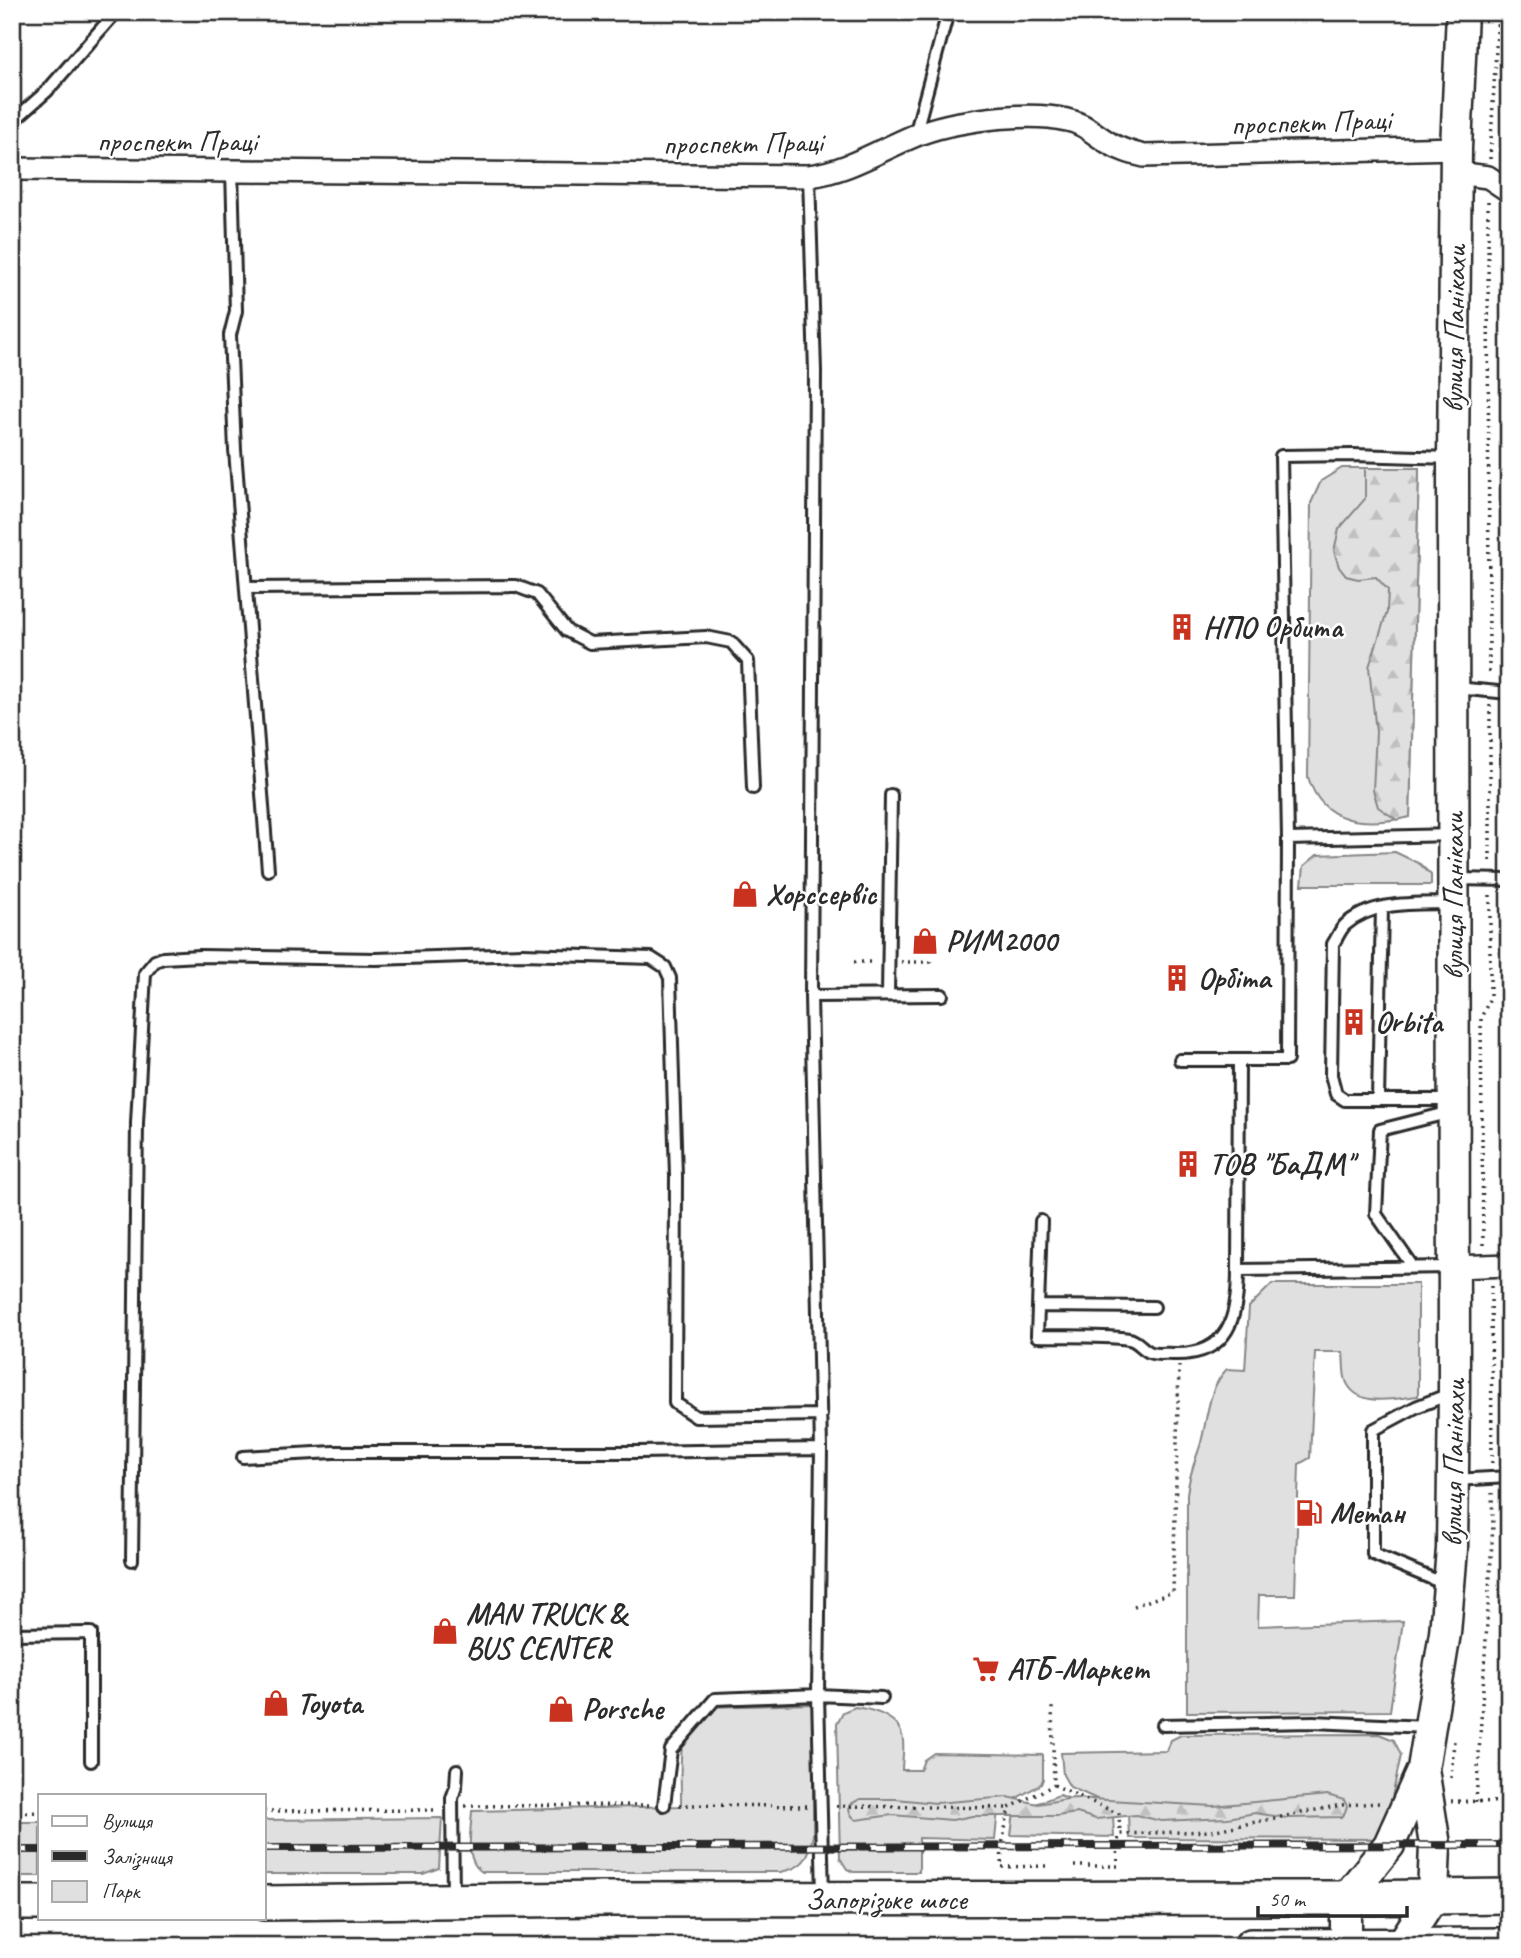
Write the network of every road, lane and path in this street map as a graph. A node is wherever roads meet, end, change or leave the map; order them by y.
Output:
1 (116, 12) edge
2 (948, 12) edge
3 (1462, 12) edge
4 (1498, 12) edge
5 (12, 122) edge
6 (915, 135) junction
7 (1456, 161) junction
8 (12, 169) edge
9 (232, 171) junction
10 (809, 176) junction
11 (1488, 177) junction
12 (1509, 191) edge
13 (1453, 458) junction
14 (246, 588) junction
15 (1453, 688) junction
16 (1490, 691) junction
17 (1509, 693) edge
18 (753, 788) dead end
19 (891, 795) dead end
20 (1453, 835) junction
21 (1288, 839) junction
22 (268, 870) dead end
23 (1490, 880) junction
24 (1509, 880) edge
25 (1453, 891) junction
26 (1382, 908) junction
27 (930, 957) dead end
28 (914, 961) dead end
29 (888, 995) junction
30 (811, 996) junction
31 (942, 996) dead end
32 (1180, 1060) dead end
33 (1239, 1060) junction
34 (1378, 1100) junction
35 (1453, 1106) junction
36 (1041, 1221) dead end
37 (1500, 1265) edge
38 (1413, 1267) junction
39 (1453, 1267) junction
40 (1238, 1270) junction
41 (1038, 1306) junction
42 (1154, 1307) dead end
43 (1179, 1354) junction
44 (1454, 1392) junction
45 (821, 1416) junction
46 (821, 1450) junction
47 (243, 1457) dead end
48 (1509, 1477) edge
49 (1492, 1478) junction
50 (1454, 1480) junction
51 (132, 1560) dead end
52 (1450, 1586) junction
53 (1134, 1606) dead end
54 (12, 1634) edge
55 (818, 1695) junction
56 (882, 1698) dead end
57 (1052, 1706) dead end
58 (1163, 1725) dead end
59 (1430, 1727) junction
60 (91, 1760) dead end
61 (457, 1770) dead end
62 (1054, 1785) junction
63 (1419, 1801) junction
64 (1476, 1802) junction
65 (1509, 1802) edge
66 (664, 1805) junction
67 (452, 1806) junction
68 (822, 1806) junction
69 (1009, 1808) junction
70 (266, 1811) edge
71 (38, 1812) edge
72 (12, 1813) edge
73 (1120, 1834) junction
74 (1046, 1866) dead end
75 (1074, 1866) dead end
76 (1433, 1896) junction
77 (1509, 1896) edge
78 (1346, 1898) junction
79 (823, 1899) junction
80 (266, 1902) edge
81 (453, 1902) junction
82 (12, 1903) edge
83 (38, 1903) edge
84 (1346, 1945) edge
85 (1509, 1945) edge
86 (1251, 1946) edge
87 (1401, 1946) edge

1 - 5 lane
2 - 6 lane
3 - 7 street, вулиця Панікахи
4 - 11 path
6 - 7 street, проспект Праці
6 - 10 street, проспект Праці
7 - 11 street, проспект Праці
7 - 13 street, вулиця Панікахи
8 - 9 street, проспект Праці
9 - 10 street, проспект Праці
9 - 14 lane
10 - 30 lane
11 - 12 street, проспект Праці
11 - 16 path
13 - 15 street, вулиця Панікахи
13 - 21 lane
14 - 18 lane
14 - 22 lane
15 - 16 lane
15 - 20 street, вулиця Панікахи
16 - 17 lane
16 - 23 path
19 - 29 lane
20 - 21 lane
20 - 25 street, вулиця Панікахи
21 - 33 lane
23 - 24 lane
23 - 25 lane
23 - 37 path
25 - 26 lane
25 - 35 street, вулиця Панікахи
26 - 34 lane
26 - 34 lane
27 - 28 path
29 - 30 lane
29 - 31 lane
30 - 45 lane
32 - 33 lane
33 - 40 lane
34 - 35 lane
35 - 38 lane
35 - 39 street, вулиця Панікахи
36 - 41 lane
37 - 39 street
37 - 49 path
38 - 39 lane
38 - 40 lane
39 - 44 street, вулиця Панікахи
40 - 43 lane
41 - 42 lane
41 - 43 lane
43 - 53 path
44 - 50 street, вулиця Панікахи
44 - 52 lane
45 - 46 lane
45 - 51 lane
46 - 47 lane
46 - 55 lane
48 - 49 lane
49 - 50 lane
49 - 64 path
50 - 52 street, вулиця Панікахи
52 - 59 street, вулиця Панікахи
54 - 60 lane
55 - 56 lane
55 - 66 lane
55 - 68 lane
57 - 62 path
58 - 59 lane
59 - 63 street, вулиця Панікахи
61 - 67 lane
62 - 69 path
62 - 73 path
63 - 64 path
63 - 73 path
63 - 76 street, вулиця Панікахи
63 - 78 street
64 - 65 path
66 - 67 path
66 - 68 path
67 - 70 path
67 - 81 lane
68 - 69 path
68 - 79 lane
69 - 74 path
71 - 72 path
73 - 75 path
76 - 77 main road, Запорізьке шосе
76 - 78 main road, Запорізьке шосе
76 - 87 street
78 - 79 main road, Запорізьке шосе
78 - 84 street
79 - 81 main road, Запорізьке шосе
80 - 81 main road, Запорізьке шосе
82 - 83 main road
84 - 86 main road
84 - 87 main road
85 - 87 main road

